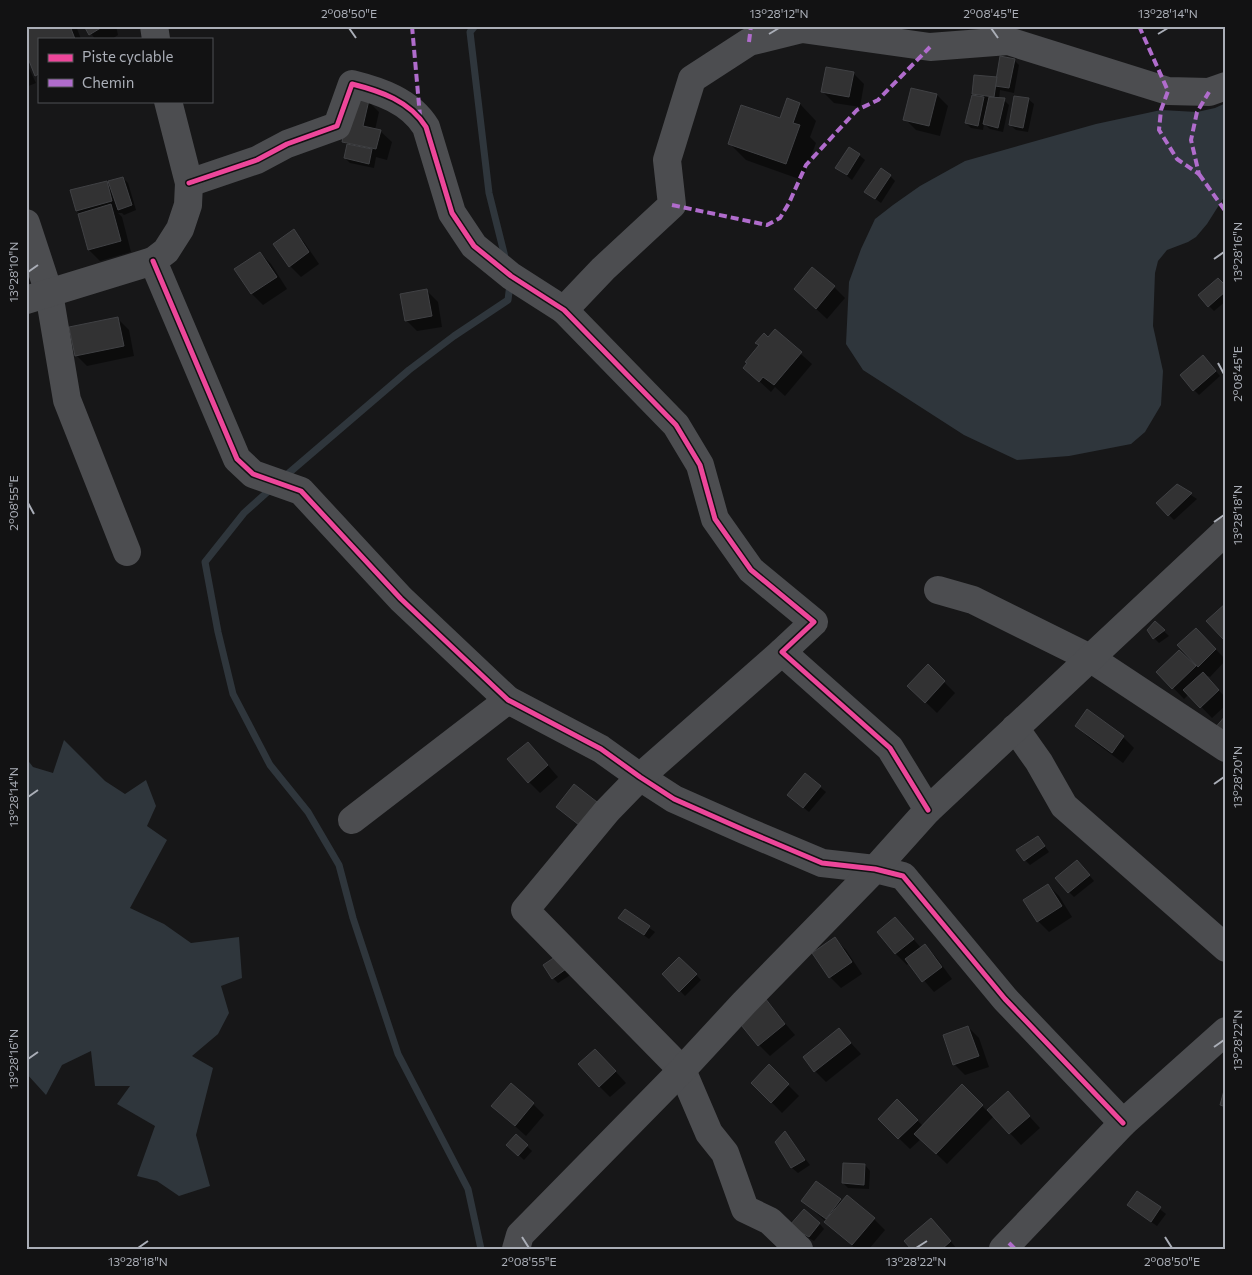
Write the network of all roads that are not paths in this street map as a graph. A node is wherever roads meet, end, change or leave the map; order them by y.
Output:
1 (1226, 86) edge
2 (168, 102) edge
3 (189, 183) junction
4 (26, 223) edge
5 (153, 262) junction
6 (38, 296) edge
7 (564, 310) junction
8 (1226, 531) edge
9 (127, 552) dead end
10 (938, 590) dead end
11 (782, 652) junction
12 (1090, 658) junction
13 (508, 700) junction
14 (1015, 728) junction
15 (1226, 748) edge
16 (640, 777) junction
17 (928, 810) junction
18 (352, 820) dead end
19 (875, 869) junction
20 (1226, 948) edge
21 (1226, 1031) edge
22 (682, 1070) junction
23 (1122, 1123) junction
24 (516, 1249) edge
25 (799, 1249) edge
26 (1004, 1249) edge

1 - 7 street
2 - 3 street
3 - 5 street
3 - 7 street
4 - 6 street
5 - 6 street
5 - 13 street
6 - 9 street
7 - 11 street
8 - 12 street
10 - 12 street
11 - 16 street
11 - 17 street
12 - 14 street
12 - 15 street
13 - 16 street
13 - 18 street
14 - 17 street
14 - 20 street
16 - 19 street
16 - 22 street
17 - 19 street
19 - 22 street
19 - 23 street
21 - 23 street
22 - 24 street
22 - 25 street
23 - 26 street

